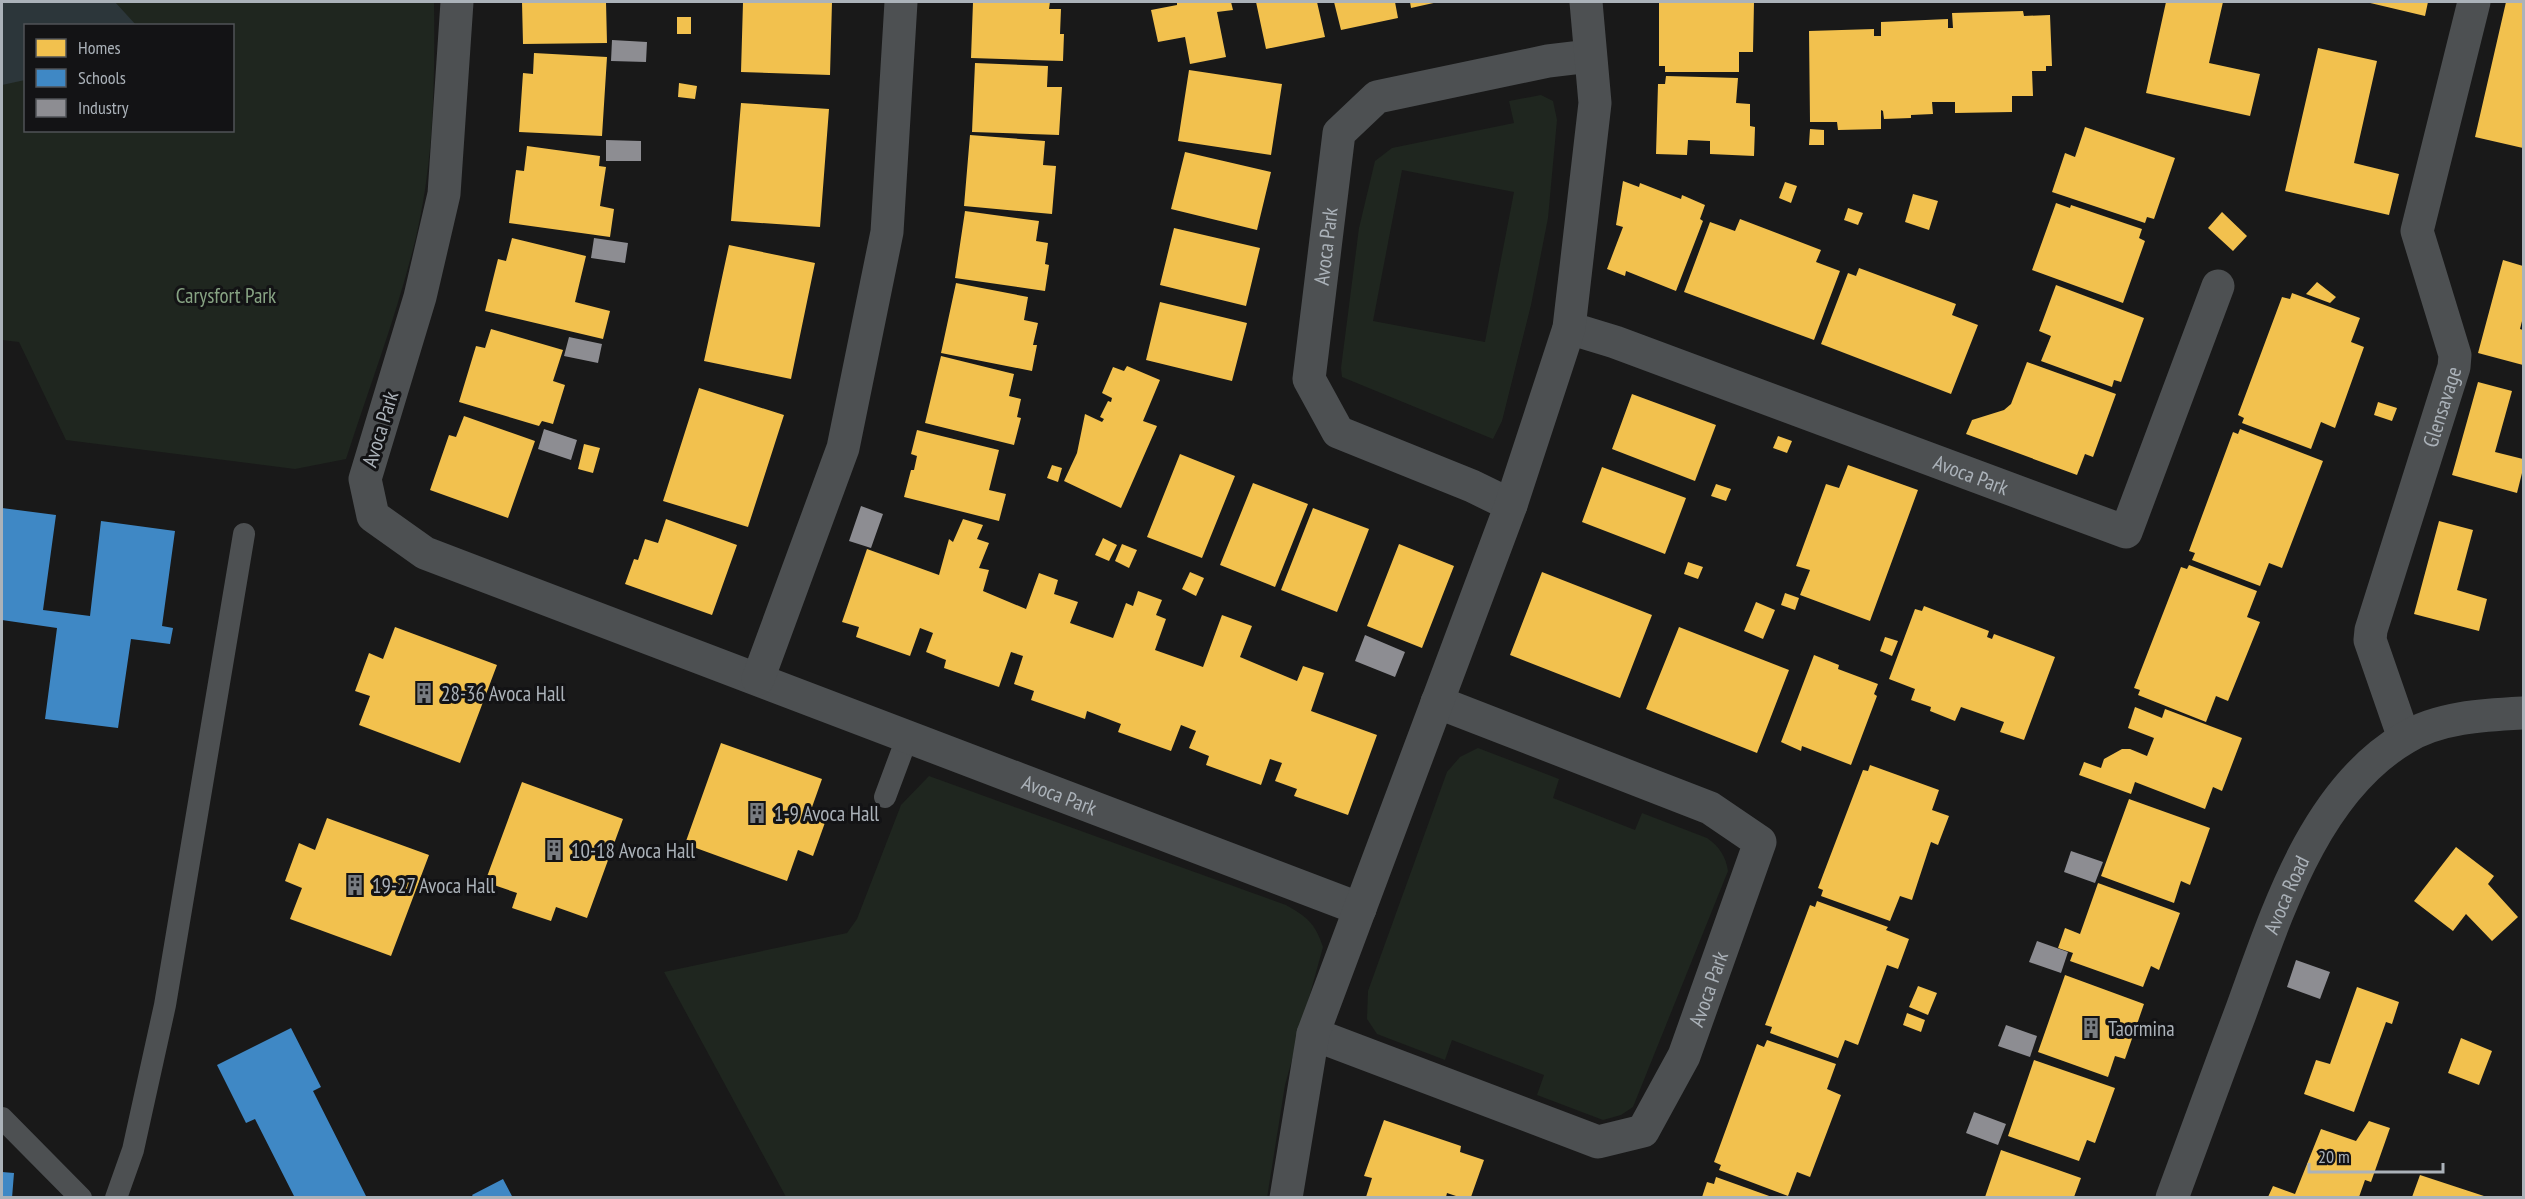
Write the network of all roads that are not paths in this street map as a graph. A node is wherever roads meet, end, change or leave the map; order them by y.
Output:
1 (457, 2) edge
2 (901, 2) edge
3 (1586, 2) edge
4 (2474, 2) edge
5 (1590, 56) junction
6 (2218, 286) dead end
7 (1569, 328) junction
8 (1511, 505) junction
9 (244, 534) dead end
10 (758, 679) junction
11 (1437, 702) junction
12 (2523, 713) edge
13 (908, 738) junction
14 (2404, 738) junction
15 (885, 797) dead end
16 (1360, 909) junction
17 (1313, 1034) junction
18 (2, 1118) edge
19 (81, 1197) edge
20 (116, 1197) edge
21 (1286, 1197) edge
22 (2172, 1197) edge

1 - 10 street, Avoca Park
2 - 10 street
3 - 5 street
4 - 14 street, Glensavage
5 - 7 street
5 - 8 street, Avoca Park
6 - 7 street, Avoca Park
7 - 8 street
8 - 11 street
9 - 20 lane
10 - 13 street, Avoca Park
11 - 16 street
11 - 17 street, Avoca Park
12 - 14 street, Avoca Road
13 - 15 lane
13 - 16 street, Avoca Park
14 - 22 street, Avoca Road
16 - 17 street
17 - 21 street
18 - 19 lane

